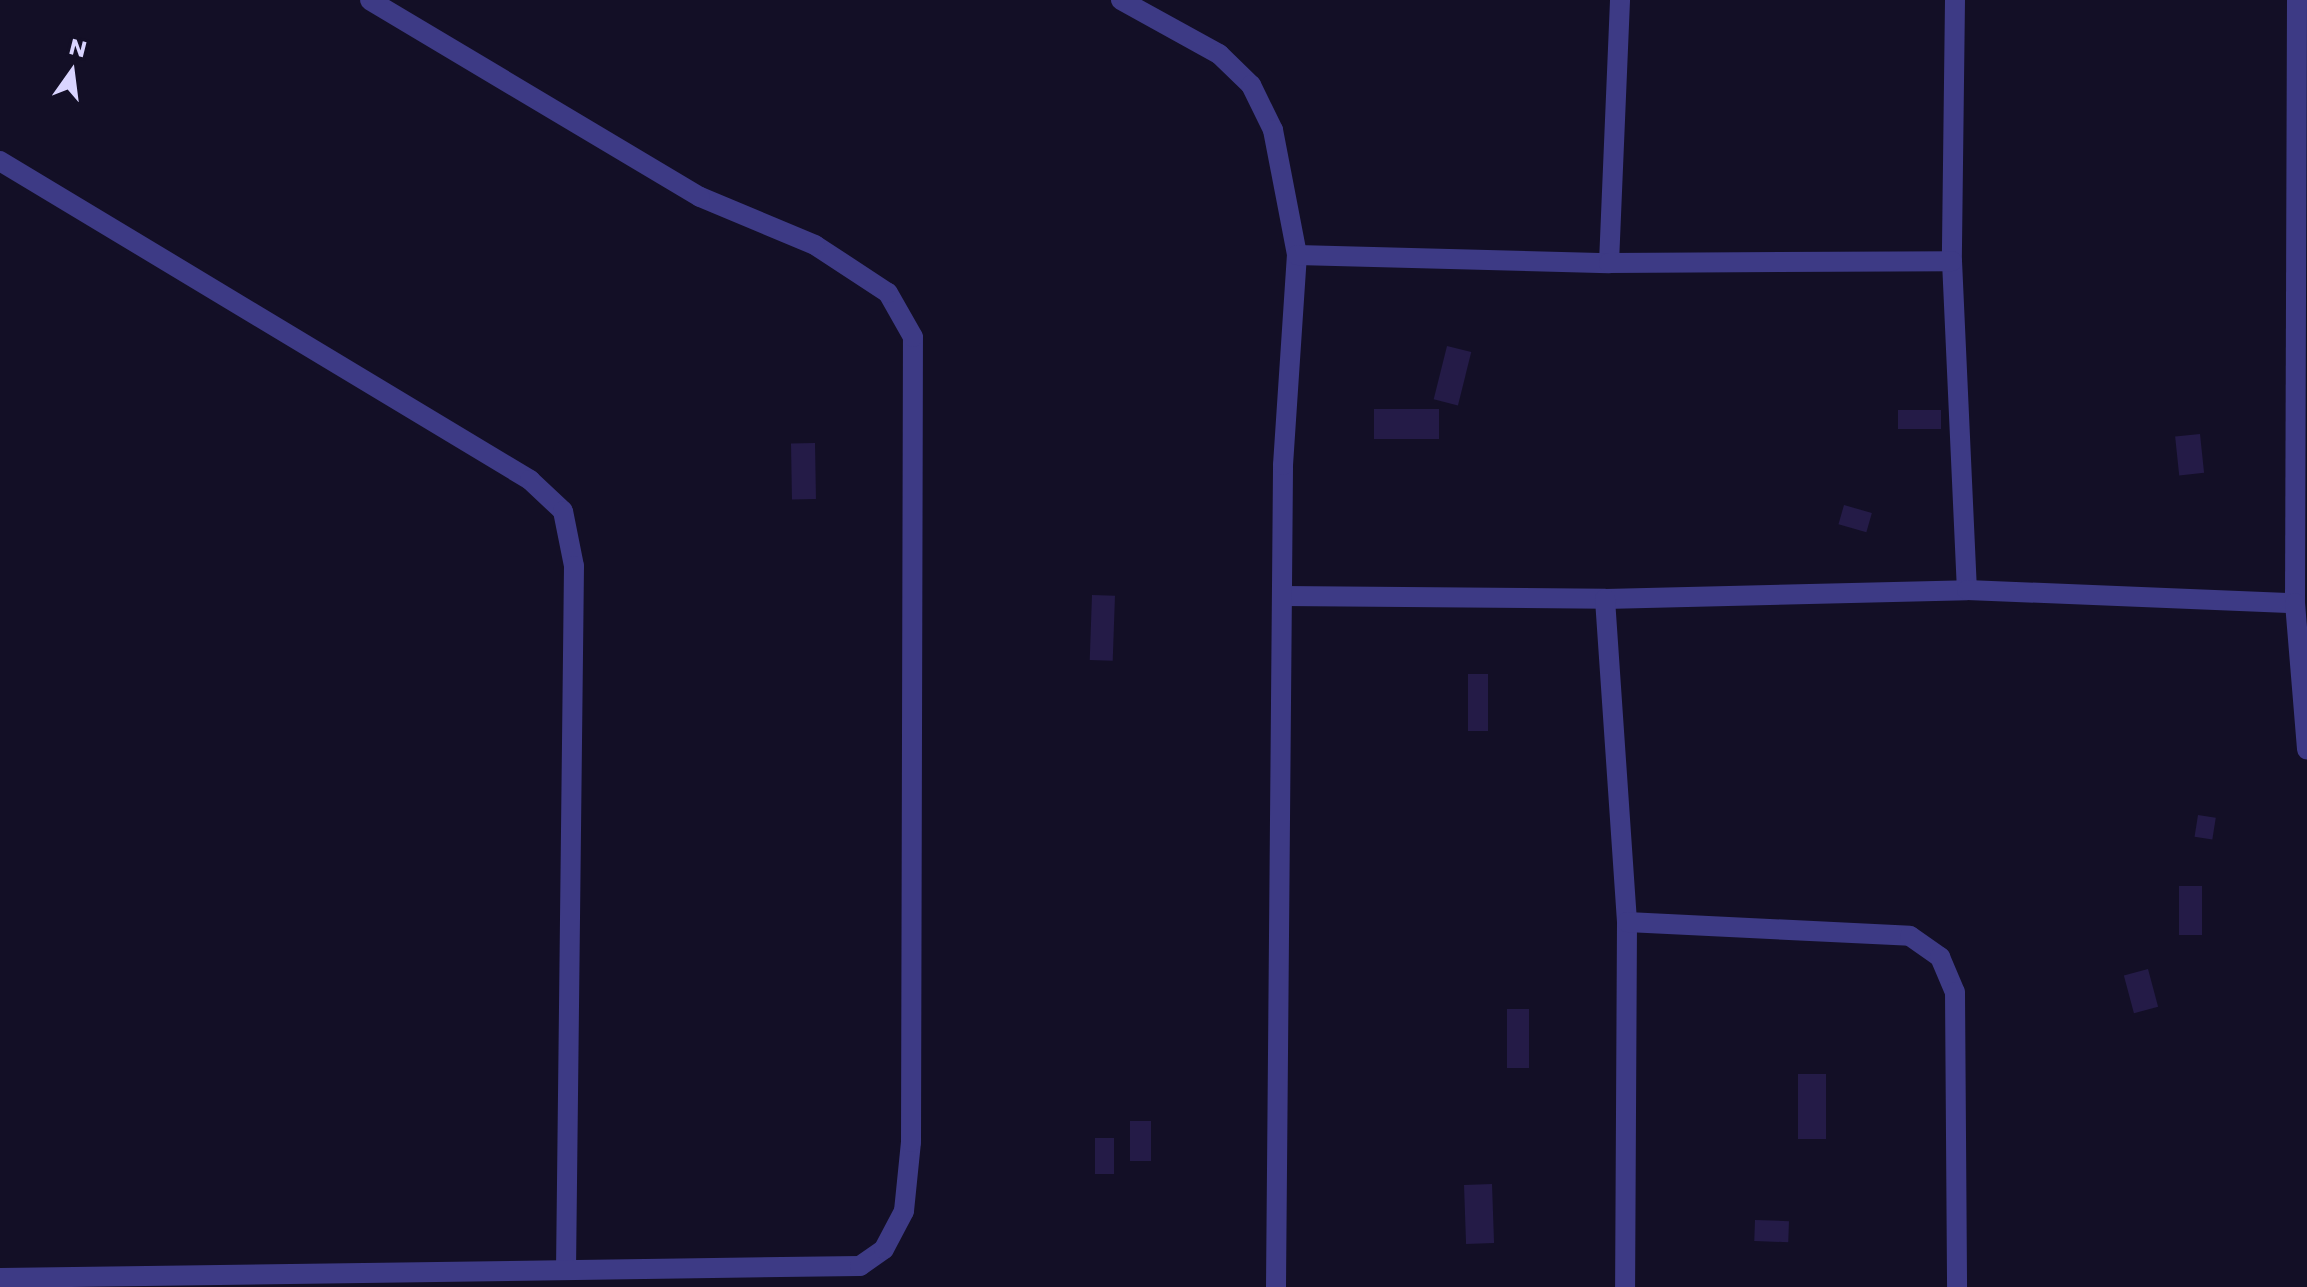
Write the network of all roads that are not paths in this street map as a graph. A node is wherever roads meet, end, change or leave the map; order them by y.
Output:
1 (370, 0) edge
2 (1121, 0) edge
3 (1620, 0) edge
4 (1955, 0) edge
5 (2297, 0) edge
6 (0, 161) edge
7 (1297, 255) junction
8 (1952, 261) junction
9 (1609, 263) junction
10 (1967, 590) junction
11 (1283, 596) junction
12 (1605, 599) junction
13 (2295, 603) junction
14 (2307, 750) edge
15 (1627, 922) junction
16 (566, 1270) junction
17 (0, 1278) edge
18 (1276, 1287) edge
19 (1625, 1287) edge
20 (1957, 1287) edge

1 - 16 street
2 - 7 street
3 - 9 street
4 - 8 street
5 - 13 street
6 - 16 street
7 - 9 street
7 - 11 street
8 - 9 street
8 - 10 street
10 - 12 street
10 - 13 street
11 - 12 street
11 - 18 street
12 - 15 street
13 - 14 street
15 - 19 street
15 - 20 street
16 - 17 street

